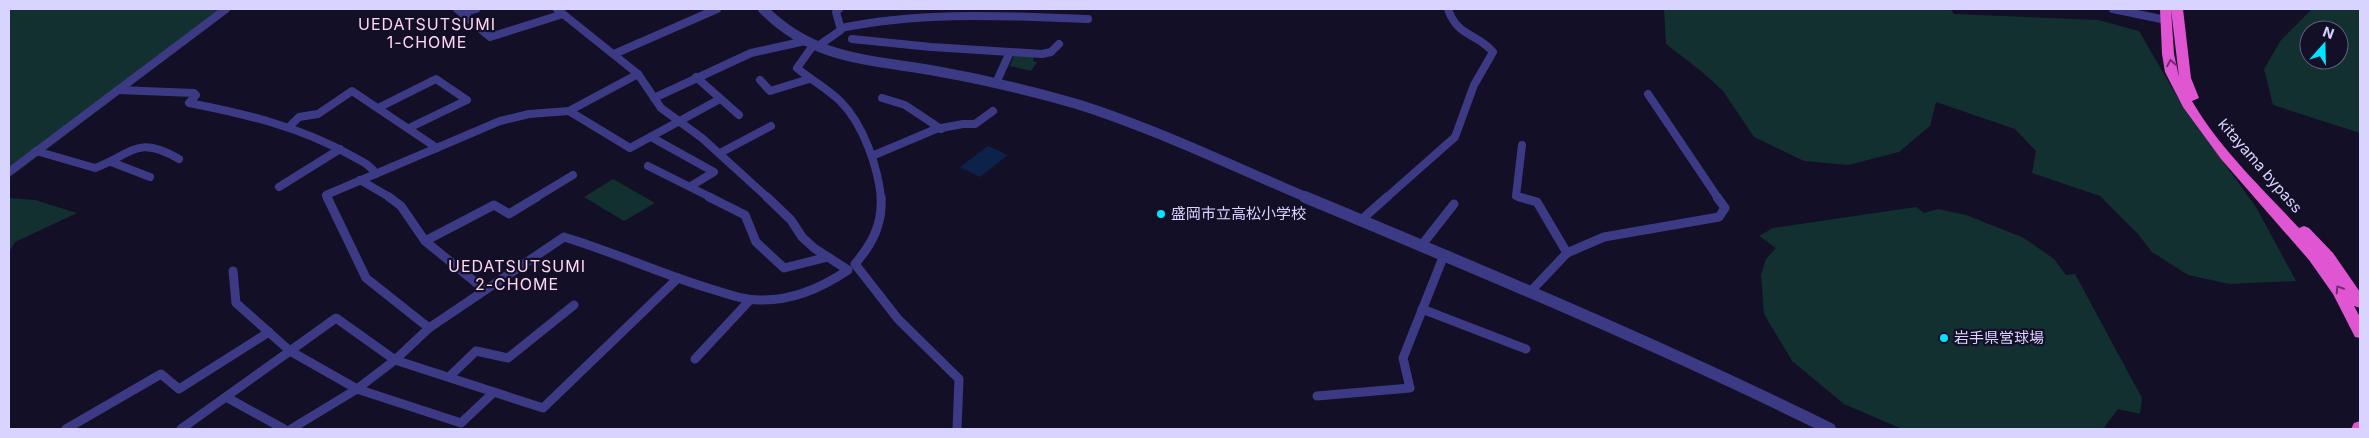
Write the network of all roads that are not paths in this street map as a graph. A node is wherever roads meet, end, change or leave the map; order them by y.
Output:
1 (226, 9) edge
2 (476, 9) edge
3 (557, 9) edge
4 (763, 9) edge
5 (839, 9) edge
6 (1448, 9) edge
7 (2113, 9) edge
8 (2177, 9) edge
9 (710, 10) edge
10 (459, 11) edge
11 (563, 14) junction
12 (2166, 14) edge
13 (1088, 19) dead end
14 (841, 28) junction
15 (852, 39) dead end
16 (1059, 44) dead end
17 (812, 45) junction
18 (1010, 52) junction
19 (614, 54) junction
20 (638, 74) junction
21 (696, 77) junction
22 (809, 79) junction
23 (760, 80) dead end
24 (996, 84) junction
25 (118, 90) junction
26 (1648, 94) dead end
27 (654, 98) junction
28 (720, 98) junction
29 (882, 98) dead end
30 (378, 108) junction
31 (569, 111) junction
32 (993, 111) dead end
33 (738, 114) dead end
34 (678, 120) junction
35 (290, 126) junction
36 (771, 126) dead end
37 (409, 128) junction
38 (941, 129) junction
39 (651, 137) junction
40 (1522, 145) dead end
41 (340, 148) junction
42 (437, 148) junction
43 (36, 151) junction
44 (720, 154) junction
45 (872, 156) junction
46 (180, 160) dead end
47 (112, 162) junction
48 (731, 163) junction
49 (648, 166) dead end
50 (9, 172) edge
51 (714, 172) junction
52 (376, 174) junction
53 (573, 175) dead end
54 (150, 177) dead end
55 (360, 180) junction
56 (691, 186) junction
57 (279, 187) dead end
58 (1454, 204) dead end
59 (1360, 221) junction
60 (425, 241) junction
61 (1421, 246) junction
62 (1567, 253) junction
63 (1444, 255) junction
64 (828, 257) junction
65 (233, 272) dead end
66 (678, 278) junction
67 (485, 290) junction
68 (1531, 291) junction
69 (750, 300) junction
70 (2360, 303) edge
71 (574, 305) dead end
72 (1422, 309) junction
73 (429, 328) junction
74 (269, 332) junction
75 (2360, 333) edge
76 (1526, 349) dead end
77 (290, 351) junction
78 (695, 359) dead end
79 (395, 360) junction
80 (448, 377) junction
81 (357, 389) junction
82 (494, 392) junction
83 (1317, 396) dead end
84 (226, 397) junction
85 (66, 429) edge
86 (181, 429) edge
87 (284, 429) edge
88 (291, 429) edge
89 (957, 429) edge
90 (1830, 429) edge

1 - 25 street
2 - 10 street
3 - 11 street
4 - 17 street
5 - 14 street
6 - 59 street
7 - 12 street
8 - 70 highway, kitayama bypass
9 - 19 street
10 - 11 street
11 - 19 street
75 -> 12 highway, kitayama bypass
13 - 14 street
14 - 17 street
15 - 18 street
16 - 18 street
17 - 21 street
17 - 22 street
17 - 24 street
18 - 24 street
19 - 20 street
20 - 27 street
20 - 31 street
21 - 27 street
21 - 28 street
22 - 23 street
22 - 45 street
24 - 59 street
25 - 35 street
25 - 43 street
26 - 62 street
27 - 34 street
28 - 33 street
28 - 34 street
29 - 38 street
30 - 35 street
30 - 37 street
30 - 37 street
31 - 39 street
31 - 42 street
32 - 38 street
34 - 39 street
34 - 44 street
35 - 41 street
36 - 44 street
37 - 42 street
38 - 45 street
39 - 51 street
40 - 62 street
41 - 52 street
41 - 57 street
42 - 52 street
43 - 47 street
43 - 50 street
44 - 48 street
45 - 89 street
46 - 47 street
47 - 54 street
48 - 51 street
48 - 64 street
49 - 56 street
51 - 56 street
52 - 55 street
53 - 60 street
55 - 60 street
55 - 73 street
56 - 64 street
58 - 61 street
59 - 61 street
60 - 67 street
61 - 63 street
62 - 68 street
63 - 68 street
63 - 72 street
64 - 69 street
65 - 74 street
66 - 67 street
66 - 69 street
66 - 82 street
67 - 73 street
68 - 90 street
69 - 78 street
71 - 80 street
72 - 76 street
72 - 83 street
73 - 79 street
74 - 77 street
74 - 85 street
77 - 79 street
77 - 81 street
77 - 84 street
79 - 80 street
79 - 81 street
80 - 82 street
81 - 82 street
81 - 88 street
84 - 86 street
84 - 87 street

